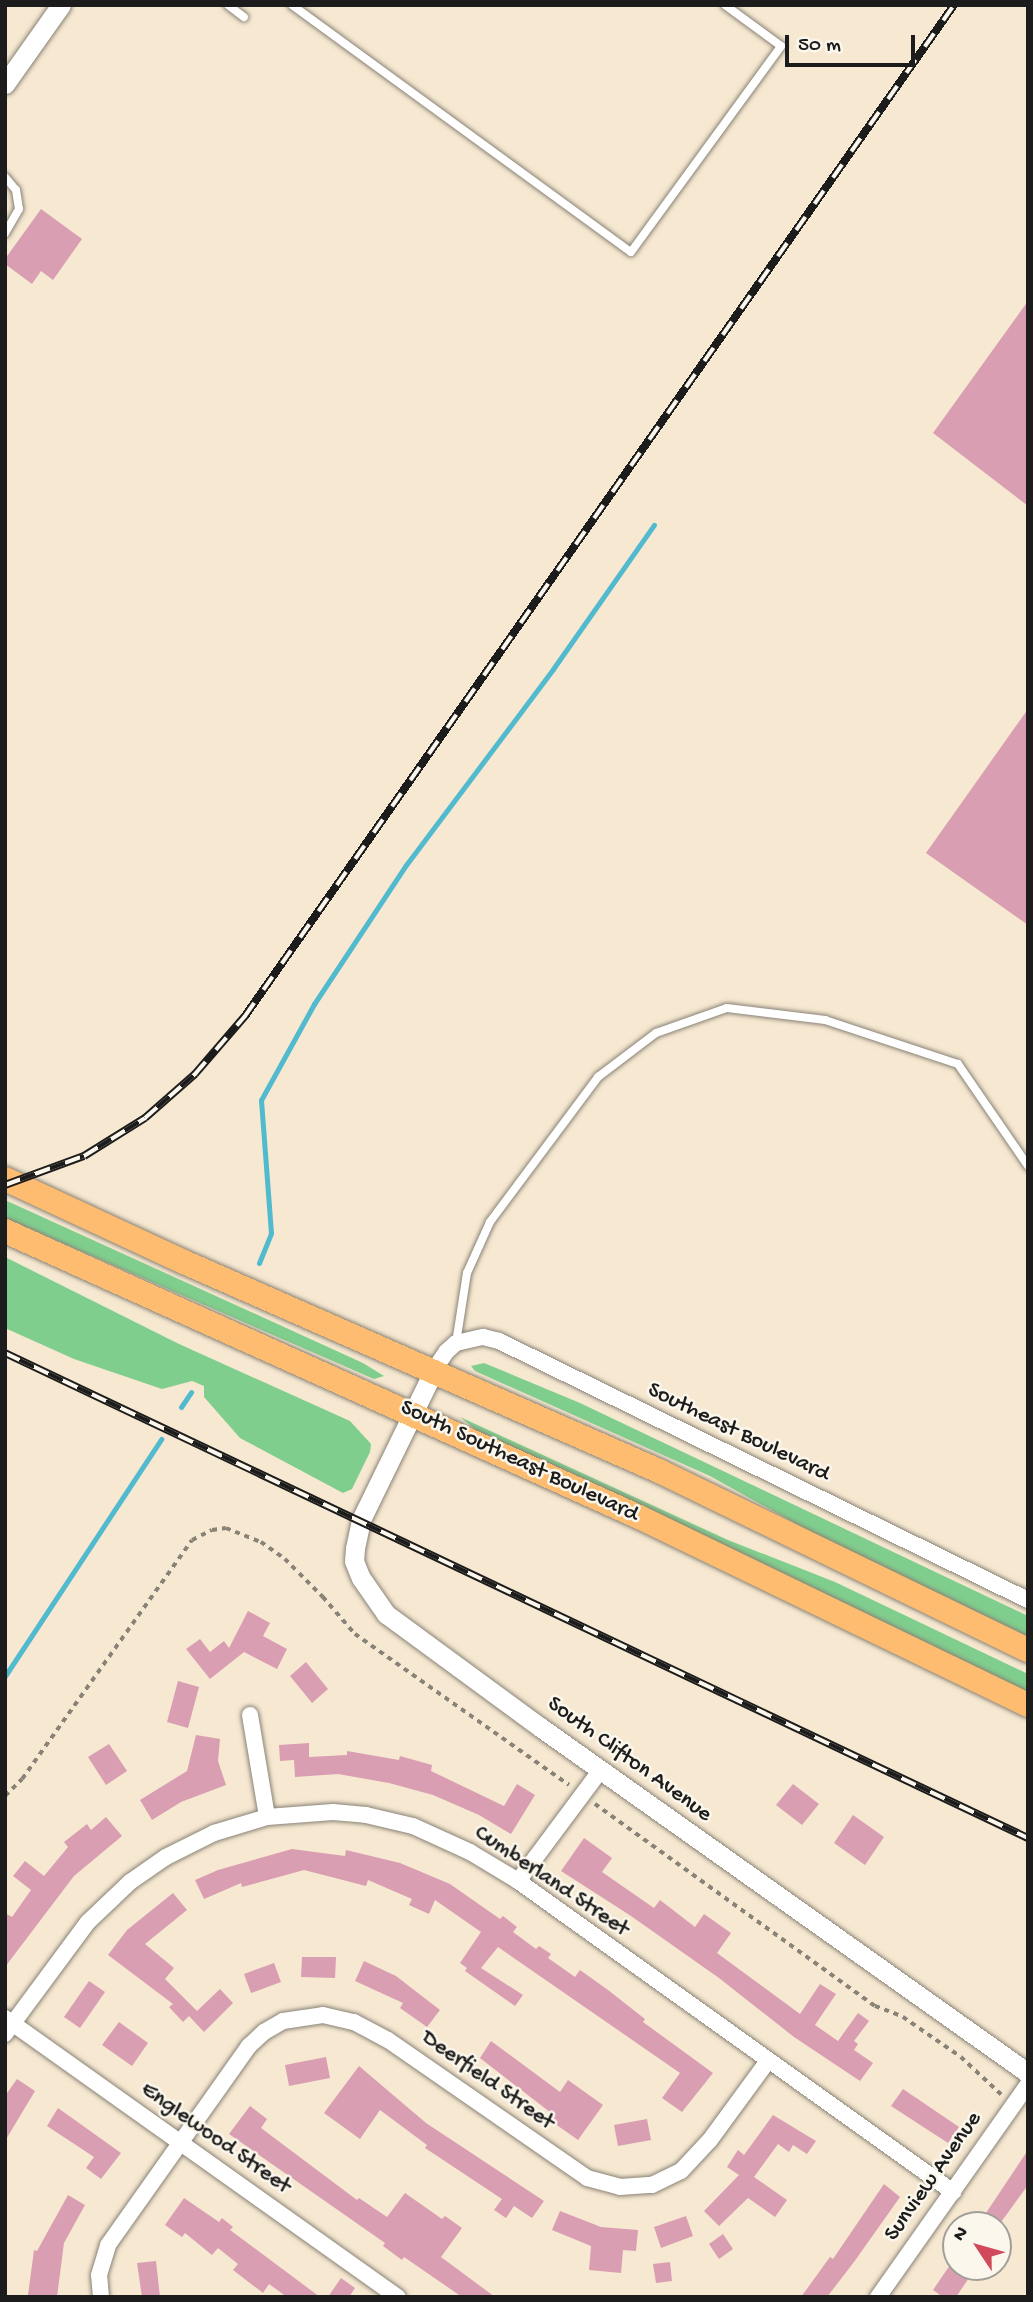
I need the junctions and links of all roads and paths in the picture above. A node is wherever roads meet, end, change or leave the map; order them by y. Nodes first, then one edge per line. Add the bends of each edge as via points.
1 (61, 5) edge
2 (292, 5) edge
3 (725, 5) edge
4 (232, 6) edge
5 (244, 17) dead end
6 (5, 84) edge
7 (5, 177) edge
8 (5, 233) edge
9 (1028, 1166) edge
10 (5, 1179) edge
11 (5, 1231) edge
12 (456, 1343) junction
13 (434, 1370) junction
14 (412, 1413) junction
15 (1028, 1601) edge
16 (1028, 1650) edge
17 (1028, 1705) edge
18 (250, 1715) dead end
19 (600, 1771) junction
20 (582, 1795) junction
21 (5, 1796) edge
22 (267, 1818) junction
23 (518, 1881) junction
24 (8, 2025) edge
25 (767, 2062) junction
26 (1028, 2073) edge
27 (1028, 2084) edge
28 (1013, 2104) junction
29 (180, 2142) junction
30 (953, 2192) junction
31 (101, 2297) edge
32 (398, 2297) edge
33 (878, 2297) edge

1 - 6 street
2 - 3 lane via 631,252 781,46
4 - 5 lane
7 - 8 lane via 16,190 19,209
9 - 12 lane via 958,1064 825,1020 727,1008 656,1033 598,1077 490,1222 467,1273
10 - 13 main road, South Southeast Boulevard
11 - 14 main road, South Southeast Boulevard
12 - 13 street
12 - 15 street, Southeast Boulevard via 483,1337 499,1341
13 - 14 street, South Clifton Avenue
13 - 16 main road, South Southeast Boulevard via 659,1471
14 - 17 main road, South Southeast Boulevard
14 - 19 street, South Clifton Avenue via 360,1520 354,1561 360,1578 396,1622
18 - 22 street
19 - 20 street
19 - 26 street, South Clifton Avenue
20 - 21 path via 355,1634 285,1559 261,1542 226,1528 192,1541 22,1779
20 - 23 street
20 - 28 path via 875,2006 903,2017 961,2057
22 - 23 street, Cumberland Street via 333,1812 399,1822 470,1852
22 - 24 street, Cumberland Street via 178,1849 130,1882 88,1922
23 - 25 street, Cumberland Street
24 - 29 street, Englewood Street
25 - 29 street, Deerfield Street via 710,2140 681,2171 652,2185 620,2187 587,2178 375,2033 341,2018 304,2016 274,2026 249,2046
25 - 30 street, Cumberland Street
27 - 28 street, Sunview Avenue
28 - 30 street, Sunview Avenue
29 - 31 street, Deerfield Street via 108,2245 99,2275
29 - 32 street, Englewood Street
30 - 33 street, Sunview Avenue

